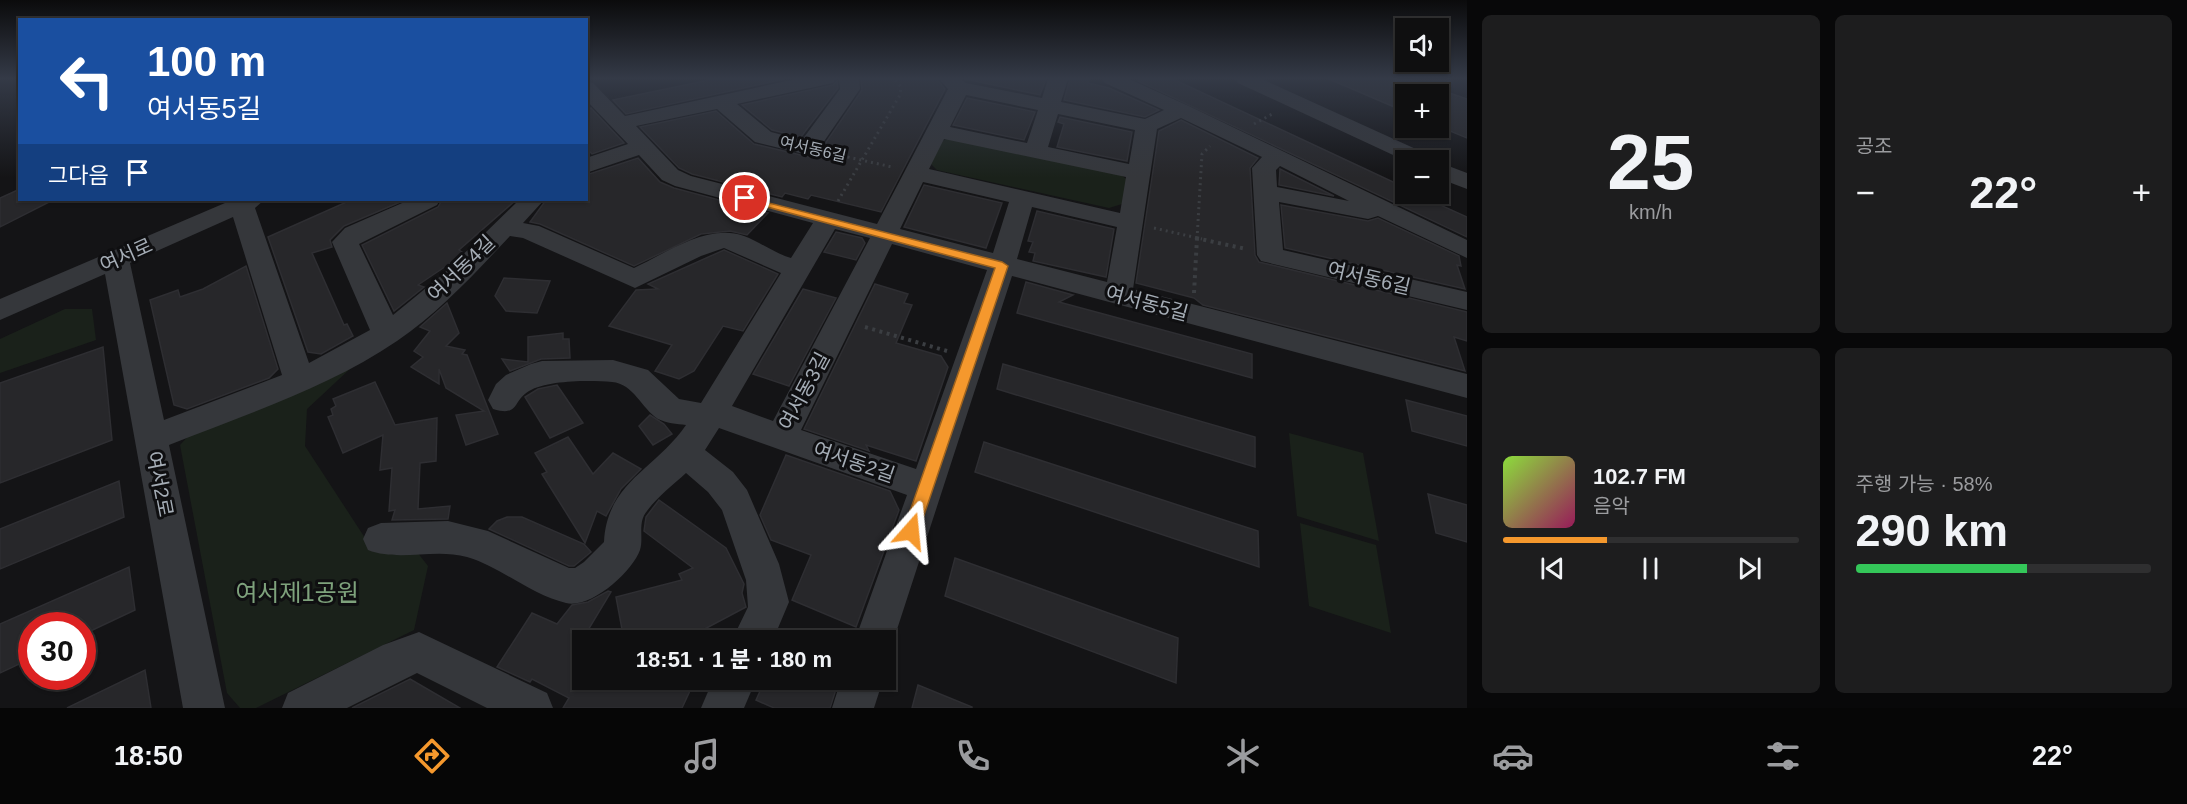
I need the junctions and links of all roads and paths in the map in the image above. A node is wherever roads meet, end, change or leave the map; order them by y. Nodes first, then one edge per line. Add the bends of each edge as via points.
1 (610, 112) edge
2 (674, 112) edge
3 (733, 112) edge
4 (833, 112) edge
5 (890, 112) edge
6 (944, 112) edge
7 (1047, 112) edge
8 (1079, 112) edge
9 (1178, 112) edge
10 (1186, 112) edge
11 (1278, 112) edge
12 (1317, 112) edge
13 (621, 123) junction
14 (1147, 126) junction
15 (938, 131) junction
16 (1233, 134) junction
17 (643, 146) junction
18 (1208, 147) dead end
19 (808, 148) junction
20 (1398, 150) edge
21 (1036, 151) junction
22 (1277, 156) junction
23 (862, 160) junction
24 (588, 165) edge
25 (916, 173) junction
26 (1139, 173) junction
27 (1449, 174) edge
28 (1467, 182) edge
29 (1265, 192) junction
30 (1022, 198) junction
31 (426, 201) edge
32 (531, 201) edge
33 (247, 202) edge
34 (827, 220) junction
35 (1411, 220) junction
36 (1131, 223) junction
37 (504, 227) junction
38 (885, 235) junction
39 (1197, 238) junction
40 (1467, 250) edge
41 (1270, 255) junction
42 (116, 259) junction
43 (1002, 266) junction
44 (798, 269) junction
45 (1118, 296) junction
46 (1467, 301) edge
47 (0, 310) edge
48 (1193, 315) junction
49 (841, 320) junction
50 (387, 334) junction
51 (970, 358) junction
52 (299, 379) junction
53 (1467, 386) edge
54 (504, 400) dead end
55 (711, 414) junction
56 (781, 437) junction
57 (151, 438) junction
58 (685, 453) junction
59 (926, 487) junction
60 (381, 539) dead end
61 (756, 630) edge
62 (878, 630) edge
63 (859, 690) edge
64 (204, 708) edge
65 (303, 708) edge
66 (532, 708) edge
67 (853, 708) edge

1 - 13 street, 여서동5길
2 - 13 street
3 - 19 street, 여서동6길 via 763,138
4 - 19 street
5 - 23 path
6 - 15 street
7 - 21 street
8 - 14 street
9 - 14 street
10 - 16 street
11 - 16 path
12 - 20 street
13 - 17 street, 여서동5길
14 - 26 street
15 - 21 street
15 - 25 street
16 - 22 street
17 - 24 street
17 - 34 street, 여서동5길 via 675,178
18 - 39 path via 1202,154
19 - 23 path, 여서동6길
21 - 26 street
22 - 29 street via 1264,168
22 - 35 street
23 - 25 path, 여서동6길
23 - 34 path
25 - 30 street
25 - 38 street
26 - 36 street
27 - 28 street
29 - 35 street
29 - 41 street
30 - 36 street
30 - 43 street
31 - 50 street via 354,234 345,242
32 - 37 street, 여서동4길
33 - 42 street, 여서로
33 - 52 street
34 - 38 street, 여서동5길
34 - 44 street
35 - 40 street
36 - 39 path
36 - 45 street
37 - 44 street via 530,232 635,279 692,250 722,240
37 - 50 street, 여서동4길 via 428,301
38 - 43 street, 여서동5길
38 - 49 street, 여서동3길
39 - 41 path
39 - 48 path
41 - 46 street, 여서동6길
42 - 47 street, 여서로
42 - 57 street, 여서2로
43 - 45 street, 여서동5길
43 - 51 street
44 - 55 street
45 - 48 street, 여서동5길
48 - 53 street, 여서동5길
49 - 51 path
49 - 56 street, 여서동3길
50 - 52 street, 여서동4길
51 - 59 street
52 - 57 street, 여서동4길
54 - 55 street, 여서동3길 via 517,382 538,374 613,371 637,378 670,410
55 - 56 street, 여서동3길
55 - 58 street
56 - 59 street, 여서동2길
57 - 64 street, 여서2로
58 - 60 street via 633,501 625,517 620,551 578,586 566,585 461,540
58 - 61 street via 729,491 752,543 769,602
59 - 62 street
63 - 67 street
65 - 66 street via 418,652

